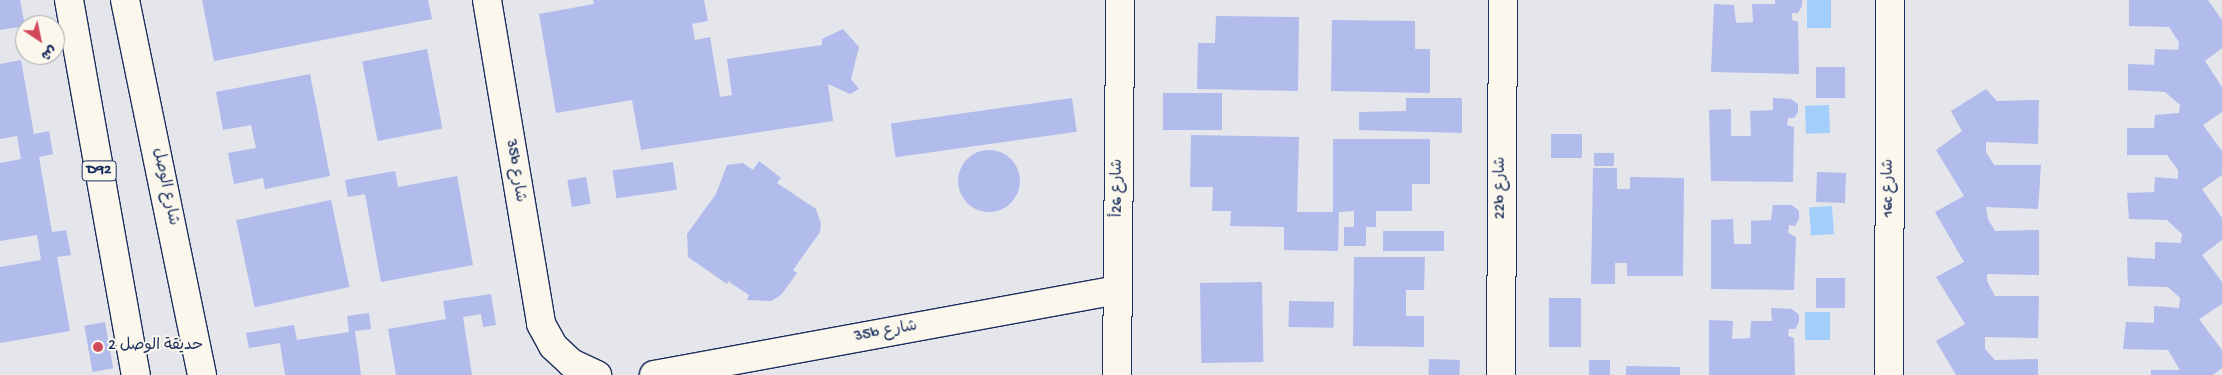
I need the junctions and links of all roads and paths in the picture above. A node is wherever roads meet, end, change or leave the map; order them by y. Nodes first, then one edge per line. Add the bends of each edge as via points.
1 (69, 0) edge
2 (125, 0) edge
3 (487, 0) edge
4 (1120, 0) edge
5 (1503, 0) edge
6 (1890, 0) edge
7 (1118, 290) junction
8 (136, 375) edge
9 (202, 375) edge
10 (598, 375) edge
11 (654, 375) edge
12 (1117, 375) edge
13 (1501, 375) edge
14 (1889, 375) edge

1 - 8 street, D92
2 - 9 street, شارع الوصل
3 - 10 street, 35b شارع via 541,324 553,346 571,363
4 - 7 street, شارع 26أ
5 - 13 street, 22b شارع
6 - 14 street, 16c شارع
7 - 11 street, 35b شارع
7 - 12 street, شارع 26أ

